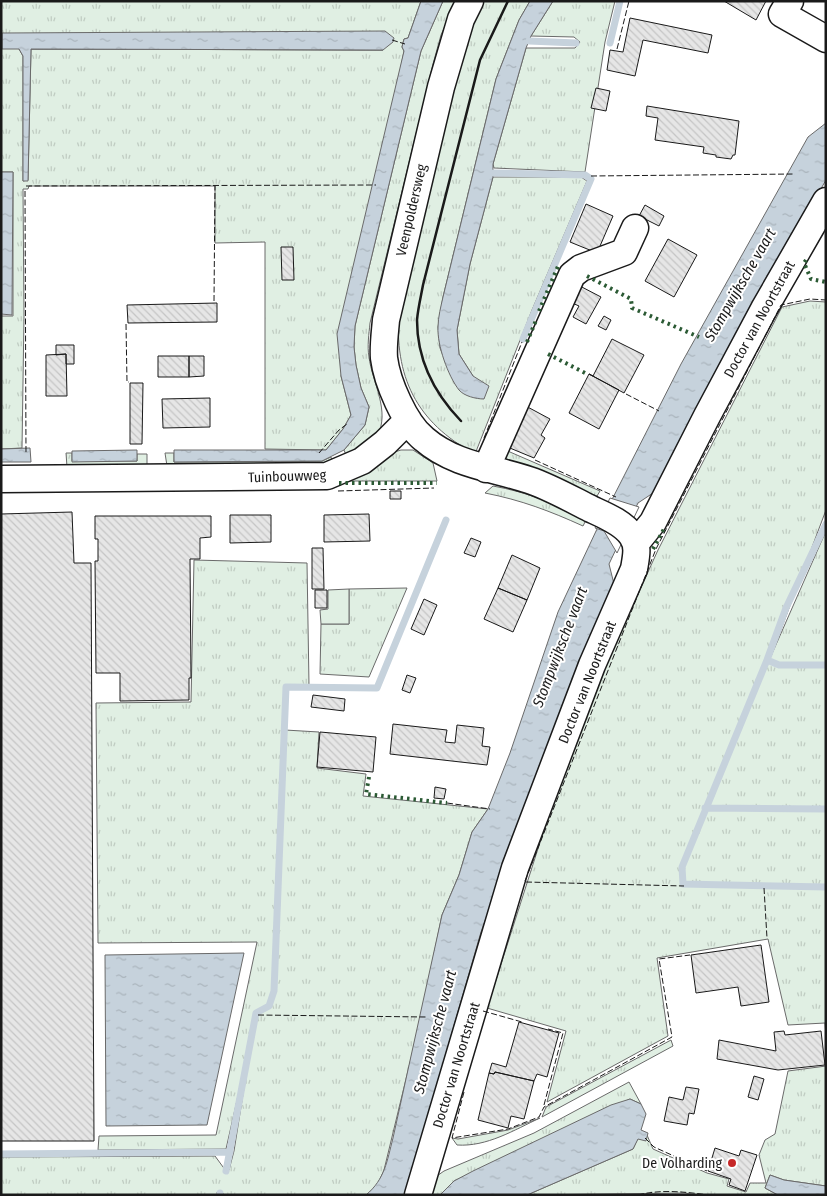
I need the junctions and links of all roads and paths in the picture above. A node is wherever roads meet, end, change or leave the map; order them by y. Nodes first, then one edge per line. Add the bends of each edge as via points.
1 (470, 1) edge
2 (790, 1) edge
3 (826, 39) edge
4 (826, 201) edge
5 (635, 228) dead end
6 (408, 420) junction
7 (486, 469) junction
8 (1, 479) edge
9 (633, 537) junction
10 (418, 1195) edge

1 - 6 street, Veenpoldersweg via 461,19 440,87 386,320 384,358 394,395
2 - 3 street via 782,14
4 - 9 street, Doctor van Noortstraat via 768,301 653,522
5 - 7 street via 624,252 581,268 572,275
6 - 7 street via 422,438 442,453
6 - 8 street, Tuinbouwweg via 362,461 327,476
7 - 9 street via 530,480 597,511
9 - 10 street, Doctor van Noortstraat via 637,554 634,569 592,665 515,868

